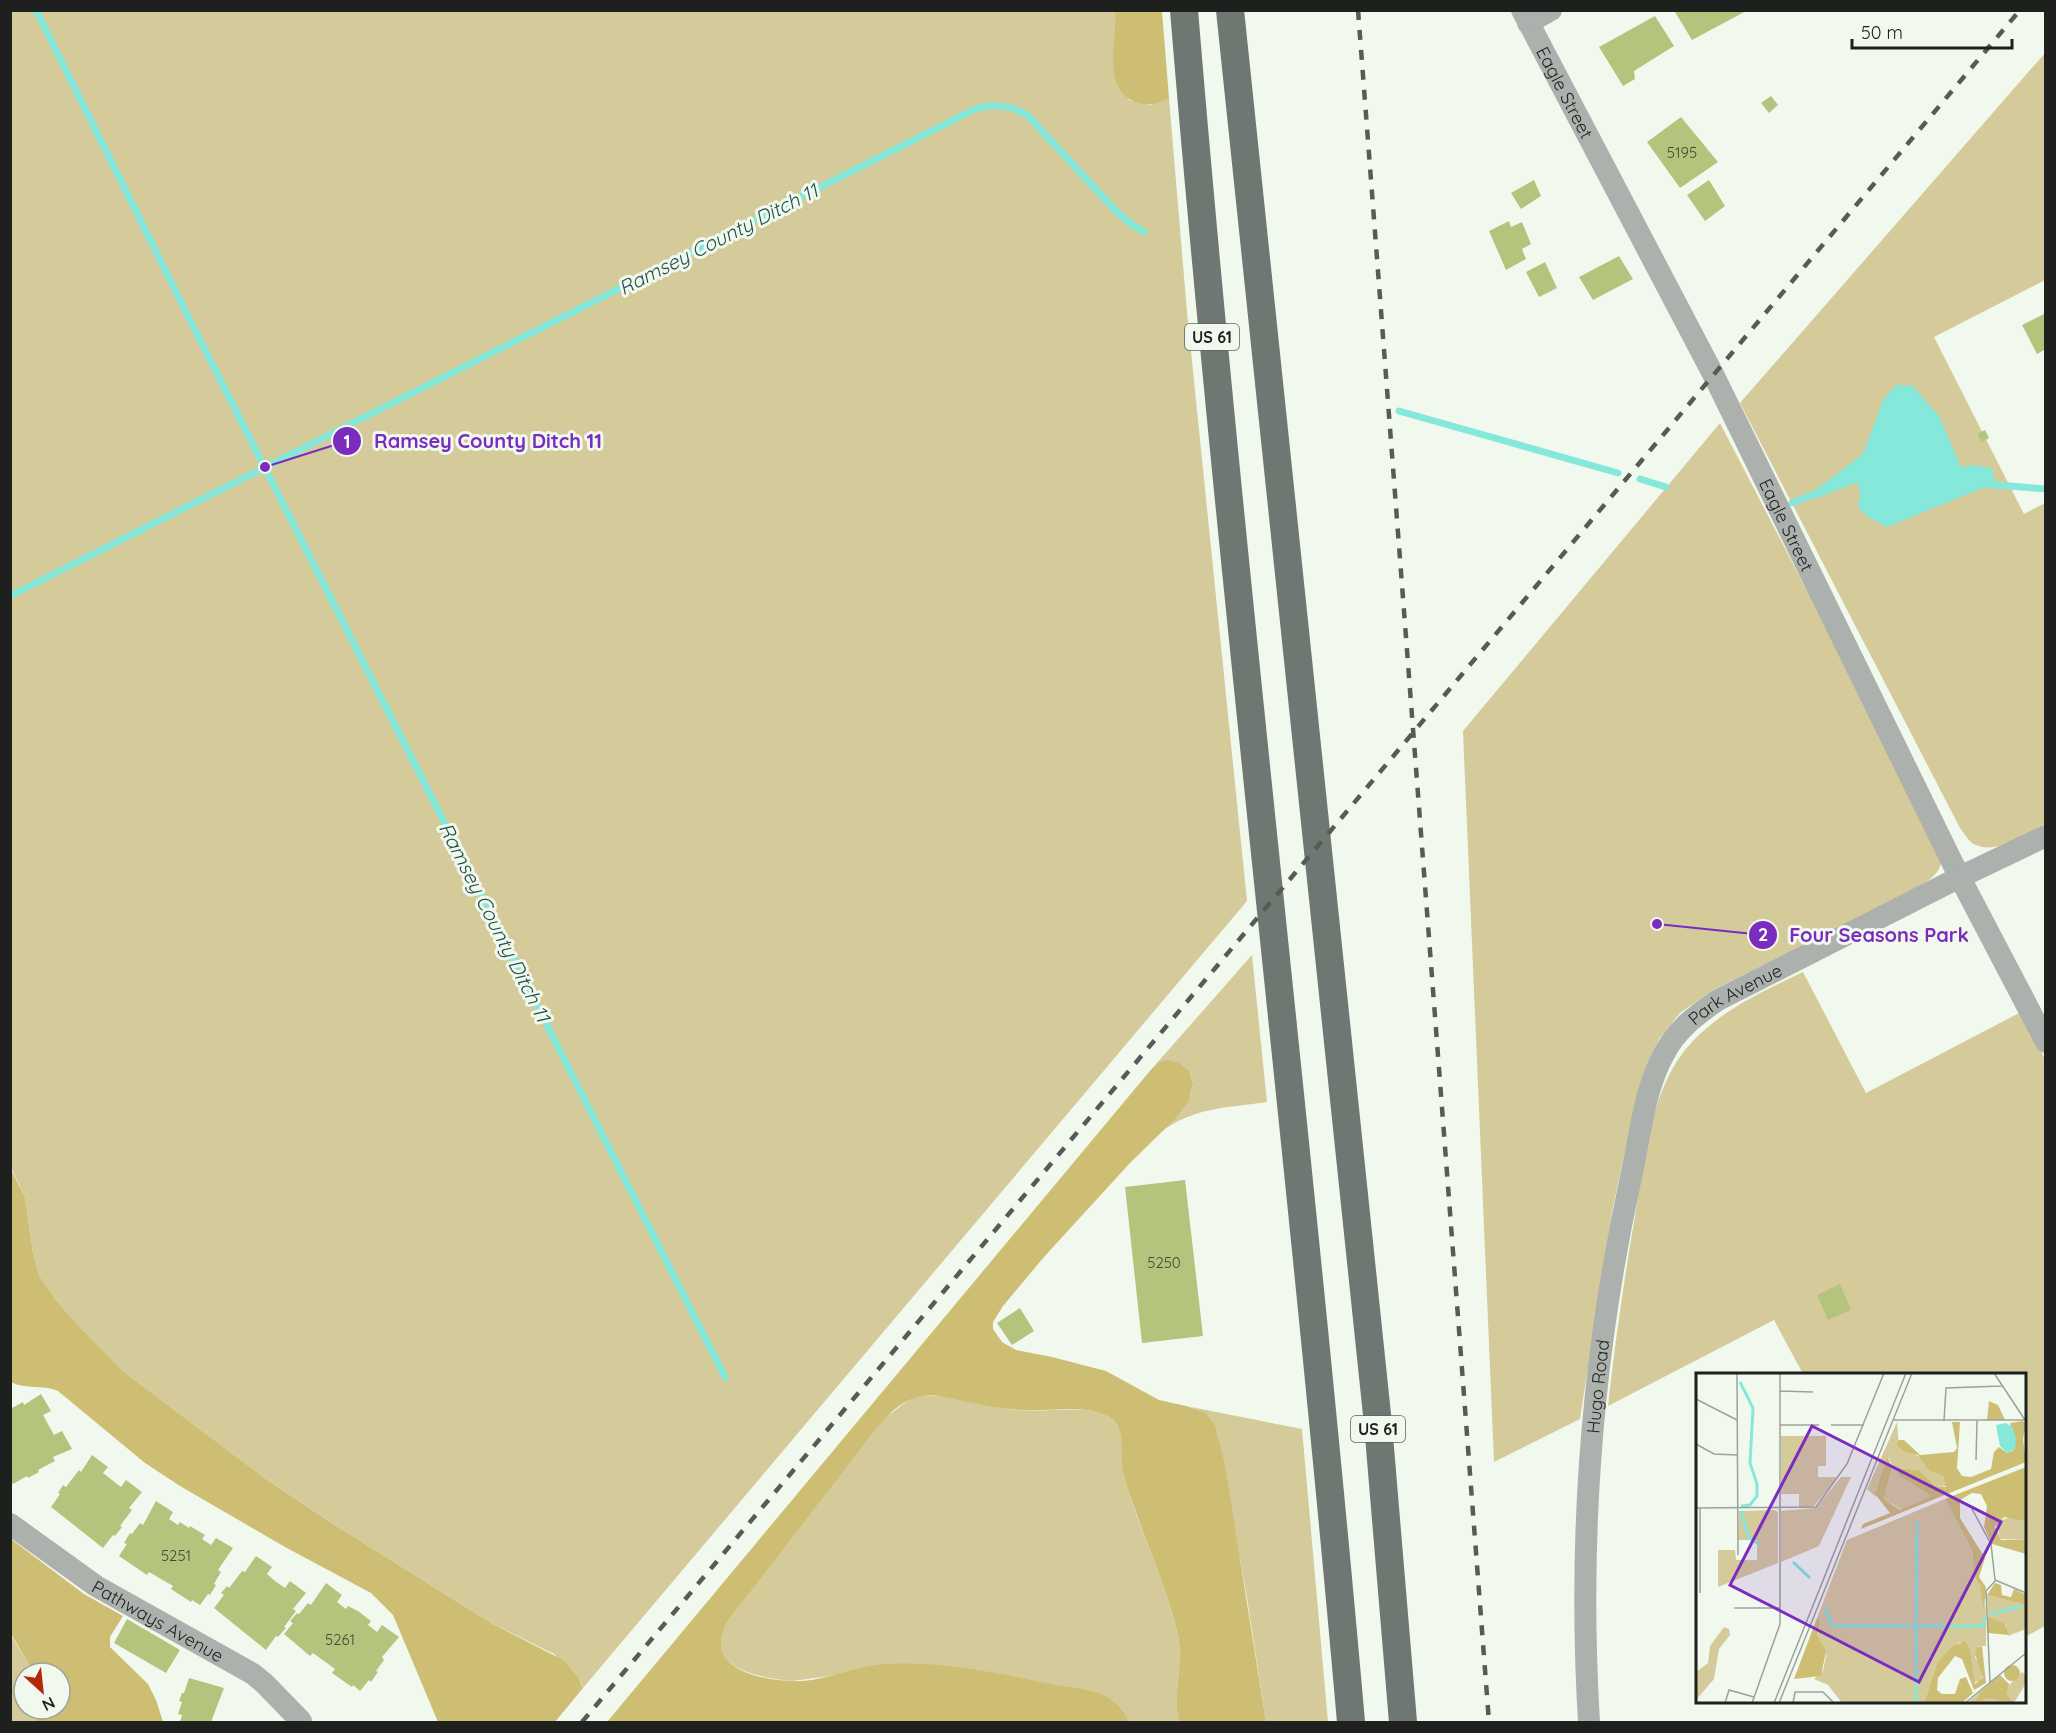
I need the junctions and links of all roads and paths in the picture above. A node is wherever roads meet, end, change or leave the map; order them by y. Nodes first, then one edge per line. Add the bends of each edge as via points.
1 (1184, 10) edge
2 (1230, 10) edge
3 (1551, 10) edge
4 (1525, 16) edge
5 (2046, 836) edge
6 (1960, 877) junction
7 (2046, 1042) edge
8 (1662, 1056) joint
9 (10, 1524) edge
10 (301, 1721) edge
11 (1351, 1722) edge
12 (1403, 1722) edge
13 (1589, 1722) edge

1 - 11 main road, US 61 via 1215,368
2 - 12 main road, US 61 via 1377,1413
3 - 4 street
4 - 6 street, Eagle Street via 1713,374
5 - 6 street, Park Avenue
6 - 7 street, Eagle Street
6 - 8 street, Park Avenue via 1718,1000 1674,1037
8 - 13 street, Hugo Road via 1650,1089 1619,1230 1592,1441 1585,1557
9 - 10 street, Pathways Avenue via 96,1586 253,1674

